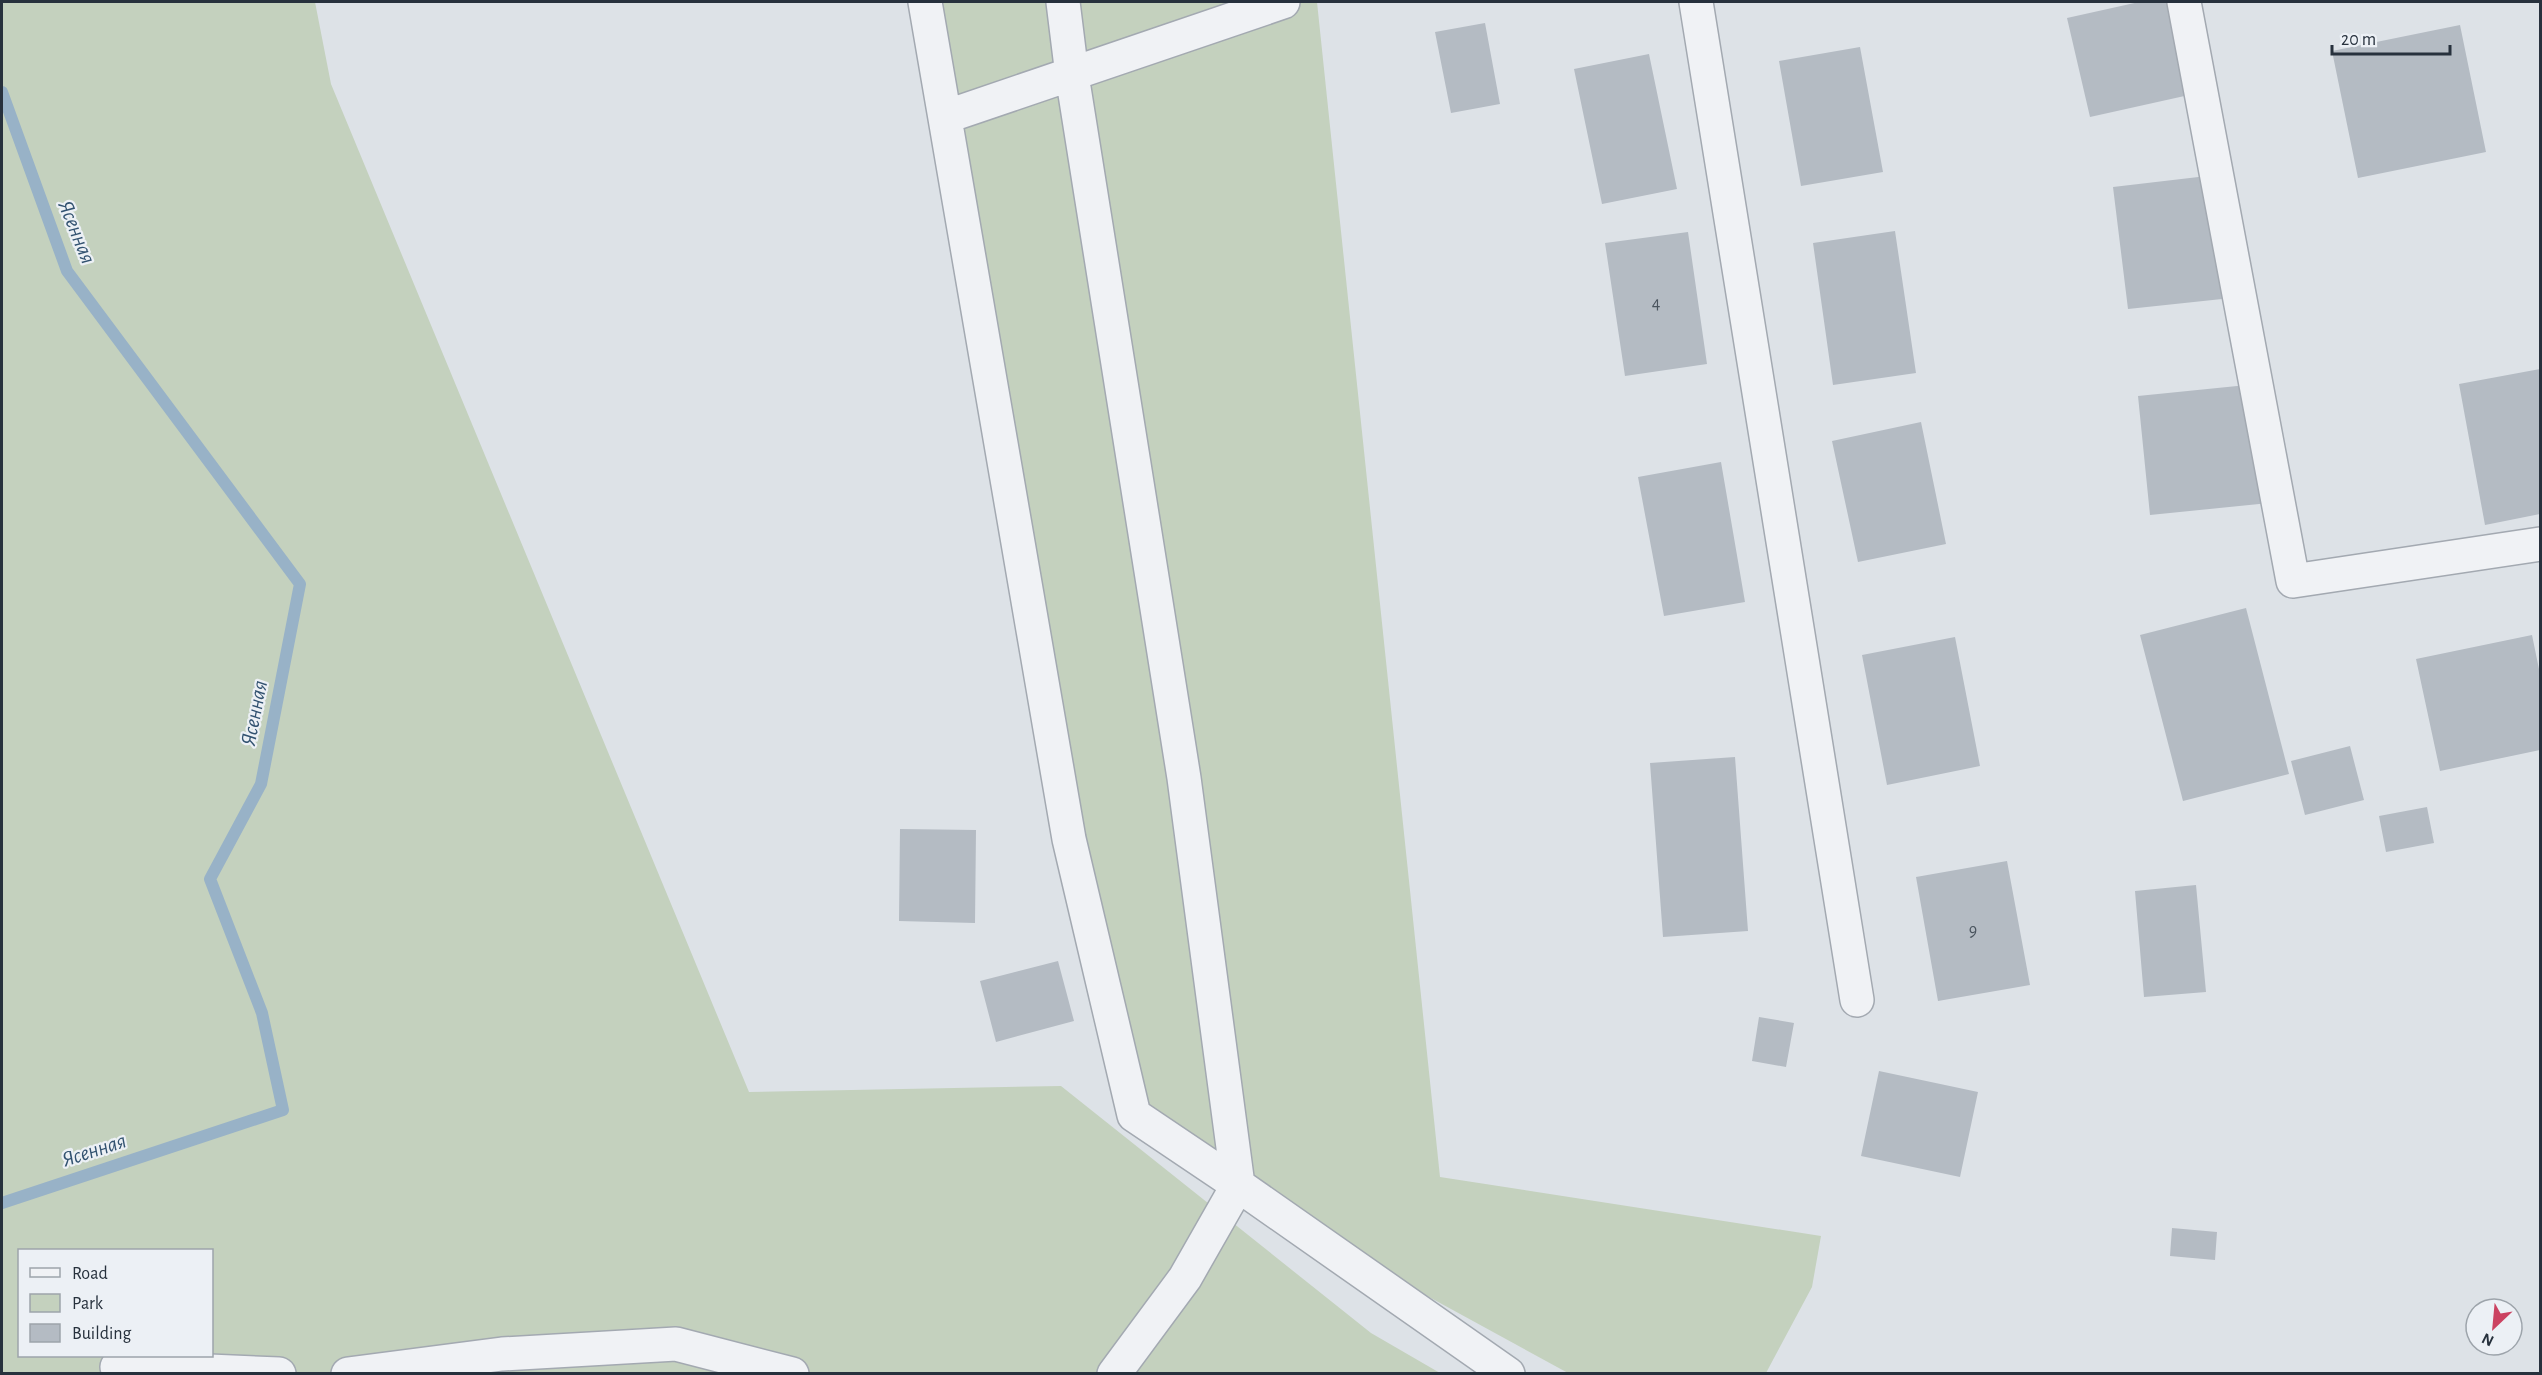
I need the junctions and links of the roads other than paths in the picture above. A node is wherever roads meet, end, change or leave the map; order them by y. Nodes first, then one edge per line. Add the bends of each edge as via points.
1 (925, 2) edge
2 (1063, 2) edge
3 (1283, 2) edge
4 (1695, 2) edge
5 (2184, 2) edge
6 (1072, 75) junction
7 (945, 117) junction
8 (2541, 544) edge
9 (1857, 1000) dead end
10 (1238, 1185) junction
11 (117, 1367) dead end
12 (279, 1374) edge
13 (348, 1374) edge
14 (792, 1374) edge
15 (1114, 1374) edge
16 (1508, 1374) edge

1 - 7 street
2 - 6 street
3 - 6 street
4 - 9 street
5 - 8 street via 2293,581
6 - 7 street
6 - 10 street via 1184,778
7 - 10 street via 1069,839 1134,1115
10 - 15 street via 1185,1278
10 - 16 street
11 - 12 street
13 - 14 street via 502,1354 676,1344

